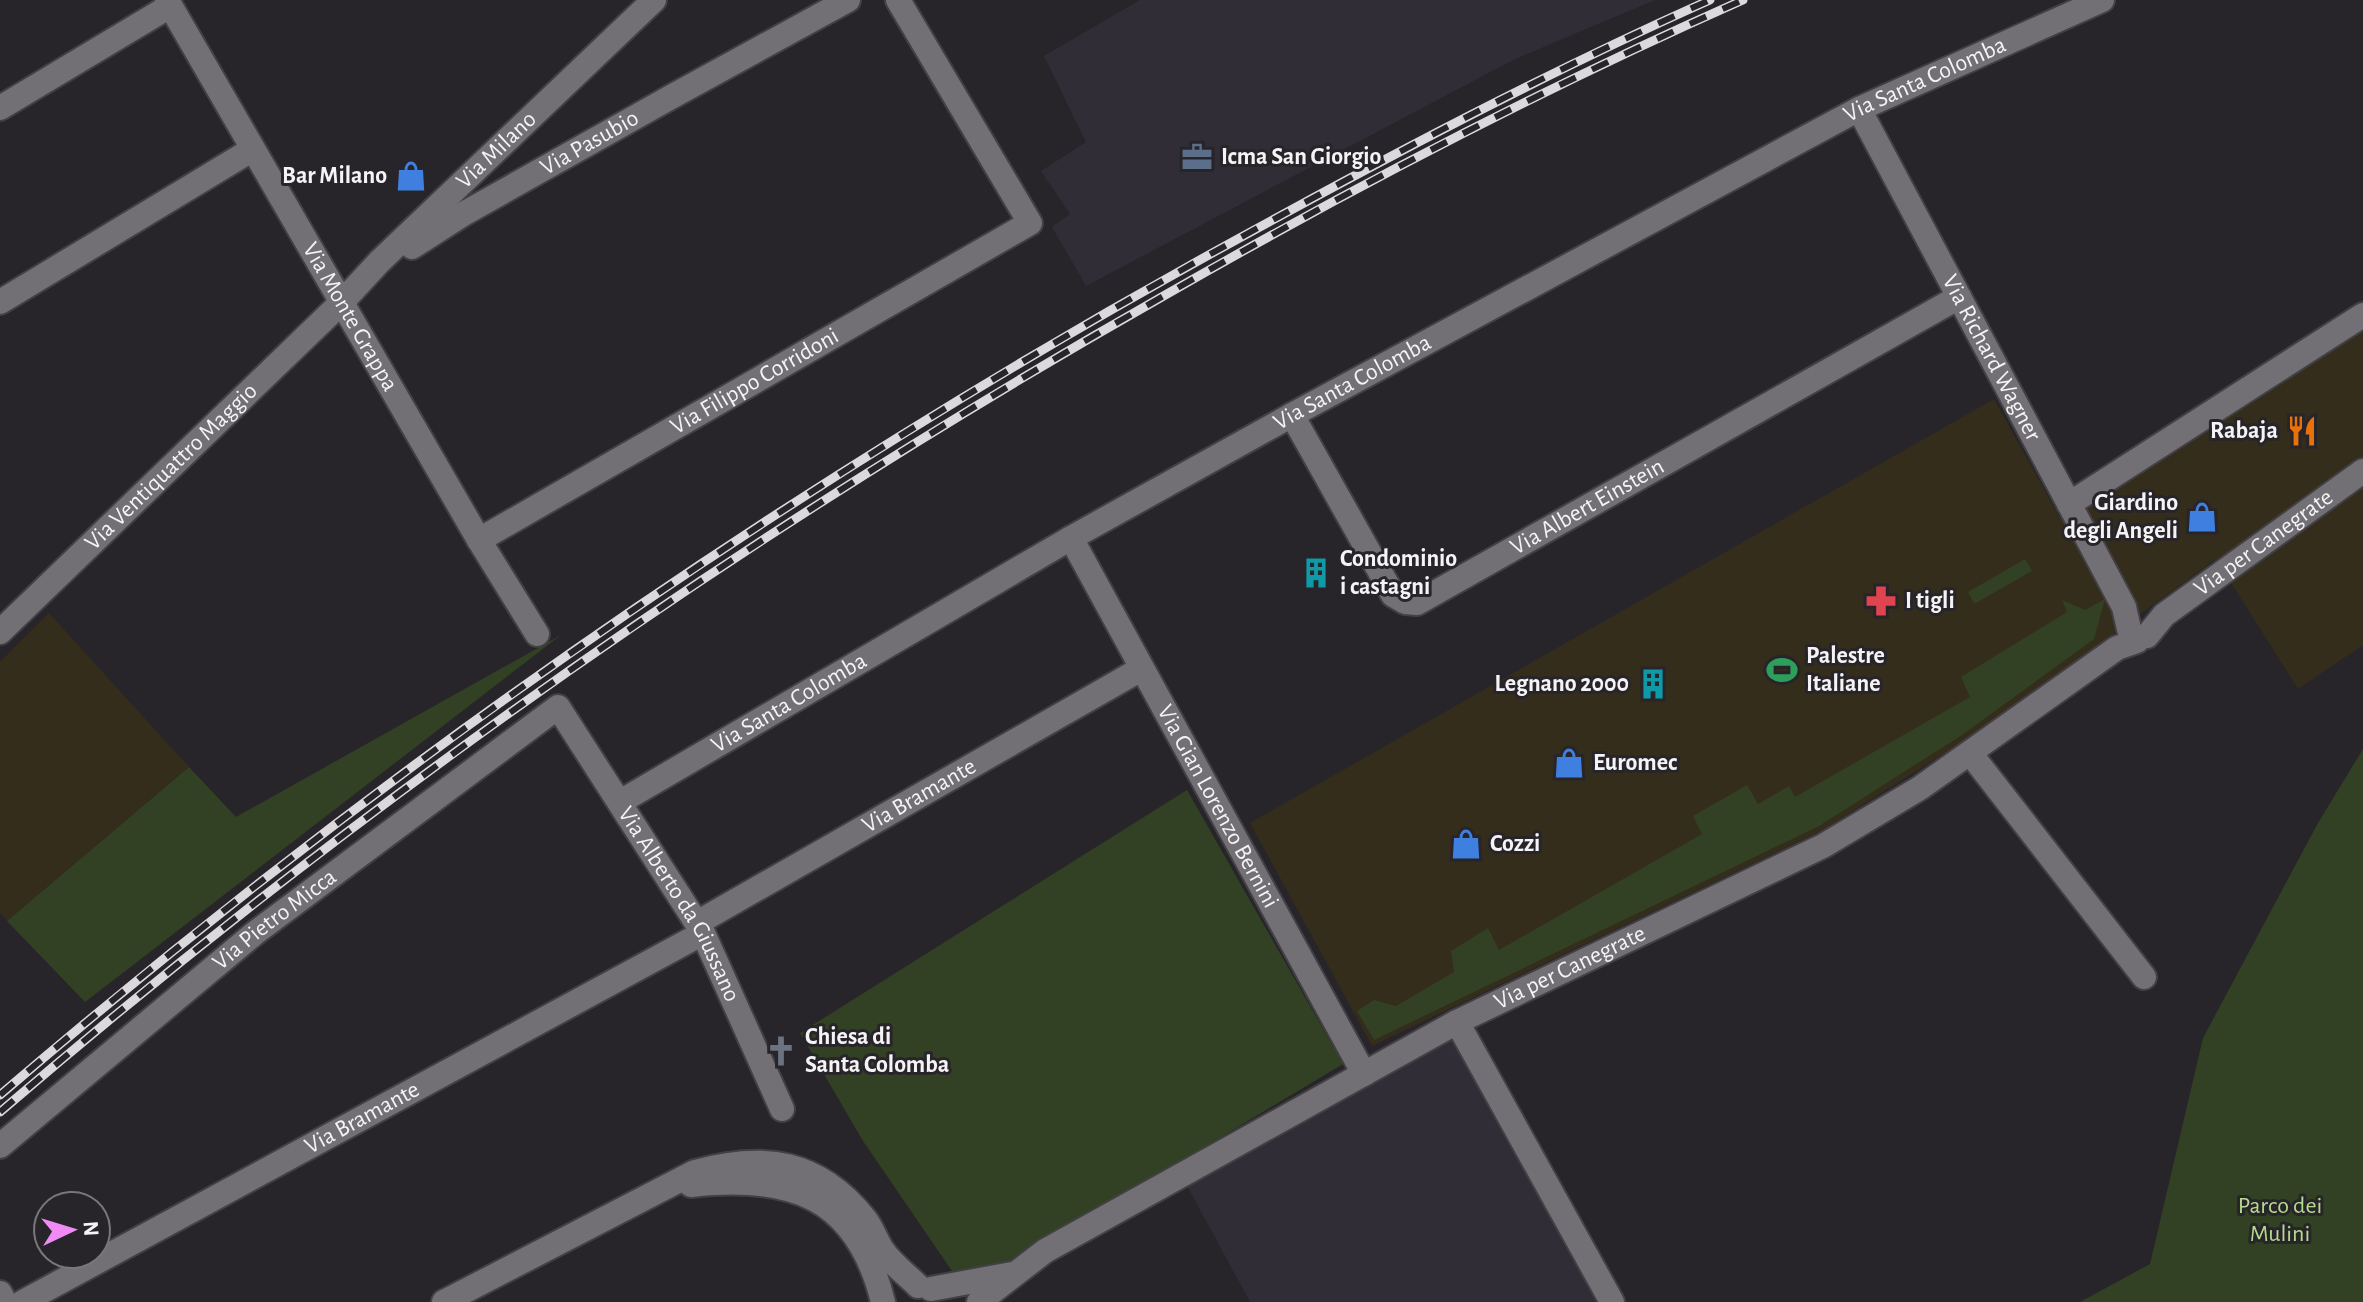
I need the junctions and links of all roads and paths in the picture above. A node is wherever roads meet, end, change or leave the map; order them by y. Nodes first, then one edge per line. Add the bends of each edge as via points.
1 (654, 0) edge
2 (848, 0) edge
3 (898, 0) edge
4 (2102, 0) edge
5 (168, 3) edge
6 (0, 108) edge
7 (1859, 109) junction
8 (253, 149) junction
9 (1959, 297) junction
10 (0, 302) edge
11 (342, 302) junction
12 (2363, 315) edge
13 (1292, 415) junction
14 (2363, 471) edge
15 (2069, 504) junction
16 (1071, 538) junction
17 (479, 540) junction
18 (2136, 628) junction
19 (0, 632) edge
20 (537, 634) dead end
21 (1141, 669) junction
22 (558, 707) joint
23 (1970, 753) junction
24 (620, 802) junction
25 (700, 928) junction
26 (2144, 977) dead end
27 (1457, 1022) junction
28 (1364, 1074) junction
29 (782, 1109) dead end
30 (0, 1146) edge
31 (787, 1177) junction
32 (1014, 1274) junction
33 (932, 1292) edge
34 (0, 1293) edge
35 (5, 1302) edge
36 (23, 1302) edge
37 (444, 1302) edge
38 (883, 1302) edge
39 (979, 1302) edge
40 (1612, 1302) edge

1 - 11 street, Via Milano
2 - 11 street, Via Pasubio via 418,241 358,297
3 - 17 street, Via Filippo Corridoni via 1030,223
4 - 7 street, Via Santa Colomba
5 - 6 street
5 - 8 street, Via Monte Grappa
7 - 9 street, Via Richard Wagner
7 - 13 street, Via Santa Colomba
8 - 10 street
8 - 11 street, Via Monte Grappa
9 - 13 street, Via Albert Einstein via 1417,603 1393,595
9 - 15 street, Via Richard Wagner
11 - 17 street, Via Monte Grappa
11 - 19 street, Via Ventiquattro Maggio
12 - 15 street
13 - 16 street, Via Santa Colomba
14 - 18 street, Via per Canegrate
15 - 18 street, Via Richard Wagner
16 - 21 street, Via Gian Lorenzo Bernini
16 - 24 street, Via Santa Colomba
17 - 20 street, Via Monte Grappa
18 - 23 street, Via per Canegrate
21 - 25 street, Via Bramante
21 - 28 street, Via Gian Lorenzo Bernini
22 - 24 street, Via Alberto da Giussano
22 - 30 street, Via Pietro Micca via 255,933
23 - 26 street
23 - 27 street, Via per Canegrate via 1823,846
24 - 25 street, Via Alberto da Giussano
25 - 29 street, Via Alberto da Giussano
25 - 36 street, Via Bramante
27 - 28 street, Via per Canegrate
27 - 40 street
28 - 32 street, Via per Canegrate via 1045,1251
31 - 33 street via 822,1179 846,1196 884,1253
31 - 37 street via 755,1161 695,1172
31 - 38 street via 856,1236 873,1266
32 - 33 street, Via per Canegrate
32 - 39 street, Via per Canegrate
33 - 38 street, Via per Canegrate via 902,1288
34 - 35 street

